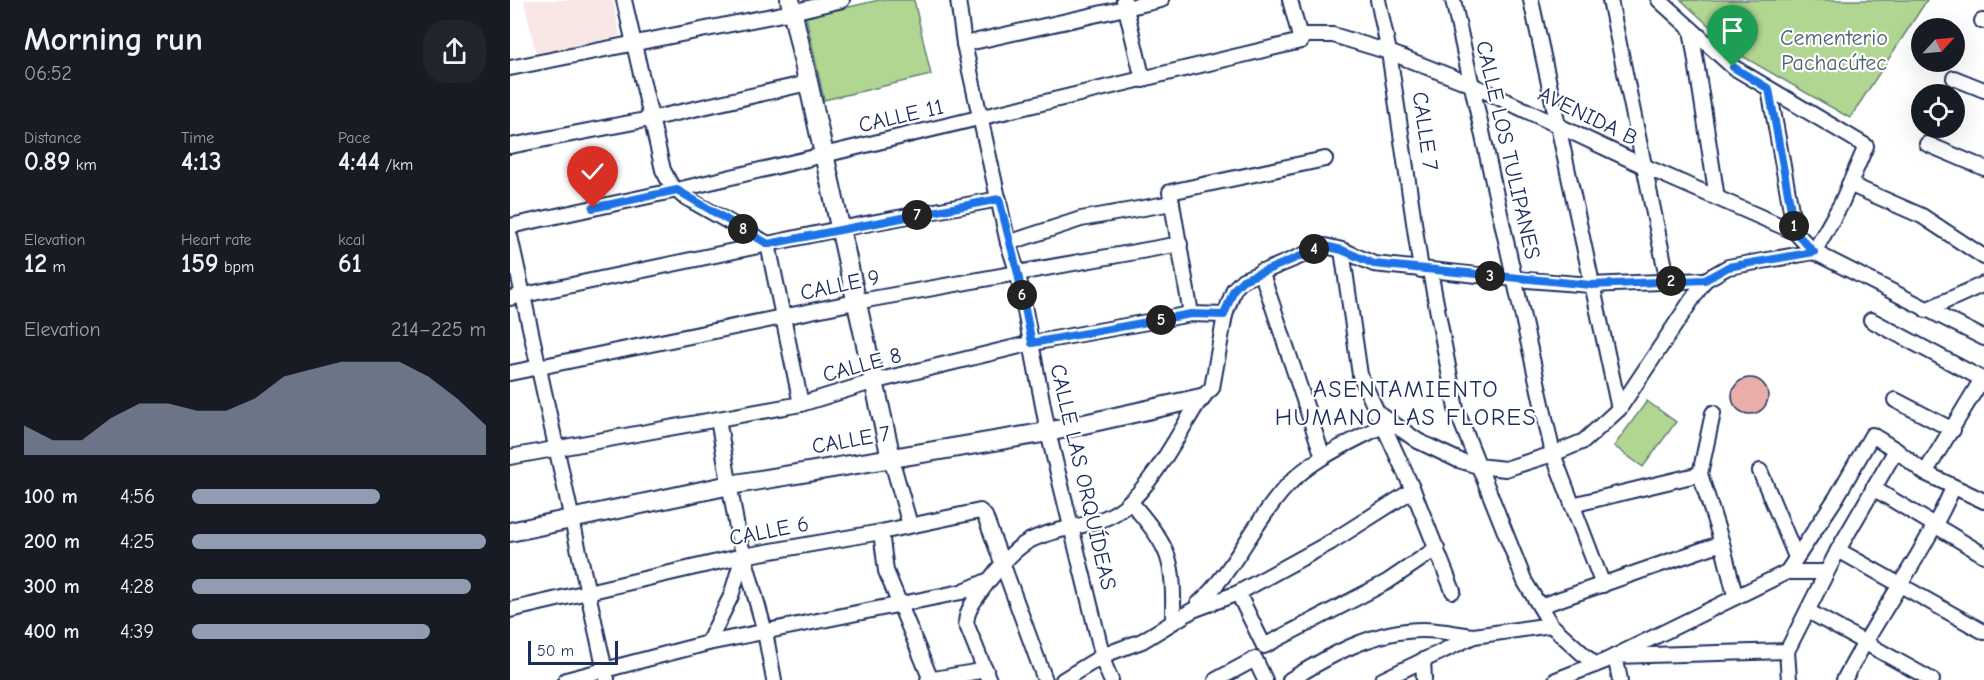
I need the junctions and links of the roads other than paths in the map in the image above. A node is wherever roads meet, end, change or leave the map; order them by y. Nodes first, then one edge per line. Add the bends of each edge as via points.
1 (624, 0) edge
2 (842, 0) edge
3 (958, 0) edge
4 (1161, 0) edge
5 (1290, 0) edge
6 (1378, 0) edge
7 (1453, 0) edge
8 (1531, 0) edge
9 (1610, 0) edge
10 (1659, 0) edge
11 (1125, 4) edge
12 (791, 6) edge
13 (1691, 29) junction
14 (1300, 38) junction
15 (633, 42) junction
16 (964, 44) junction
17 (1389, 52) junction
18 (510, 69) edge
19 (1954, 78) dead end
20 (1143, 80) junction
21 (808, 83) junction
22 (1470, 84) junction
23 (1769, 89) junction
24 (1984, 90) edge
25 (650, 119) junction
26 (981, 119) junction
27 (1558, 125) junction
28 (1927, 144) dead end
29 (510, 146) edge
30 (823, 156) junction
31 (1325, 159) dead end
32 (1646, 167) junction
33 (1984, 168) edge
34 (1849, 184) junction
35 (677, 190) junction
36 (1171, 198) junction
37 (1717, 198) junction
38 (999, 199) junction
39 (510, 226) edge
40 (839, 229) junction
41 (1795, 232) junction
42 (510, 236) edge
43 (1008, 243) junction
44 (768, 244) junction
45 (1180, 244) junction
46 (1342, 250) junction
47 (1814, 252) junction
48 (1984, 257) edge
49 (1426, 270) junction
50 (1261, 271) junction
51 (1018, 274) junction
52 (1515, 279) junction
53 (1705, 280) junction
54 (1668, 282) junction
55 (1984, 284) edge
56 (1591, 285) junction
57 (517, 296) edge
58 (855, 302) junction
59 (1926, 309) junction
60 (1191, 314) junction
61 (1224, 315) junction
62 (785, 319) junction
63 (1871, 320) dead end
64 (1984, 338) edge
65 (1032, 343) junction
66 (538, 366) junction
67 (510, 373) edge
68 (1983, 380) edge
69 (872, 382) junction
70 (1201, 398) junction
71 (1895, 400) dead end
72 (801, 404) junction
73 (1619, 409) junction
74 (1375, 411) junction
75 (1713, 413) dead end
76 (718, 418) junction
77 (1382, 426) junction
78 (1953, 430) junction
79 (1048, 432) junction
80 (556, 447) junction
81 (1896, 450) junction
82 (1553, 454) junction
83 (510, 457) edge
84 (1323, 457) junction
85 (891, 458) junction
86 (1478, 466) junction
87 (1760, 471) dead end
88 (1925, 473) junction
89 (1700, 474) junction
90 (730, 485) junction
91 (1953, 488) junction
92 (1873, 489) junction
93 (1413, 490) junction
94 (1130, 501) junction
95 (1984, 501) edge
96 (1572, 505) junction
97 (571, 518) junction
98 (910, 525) junction
99 (1935, 527) junction
100 (1071, 529) junction
101 (510, 532) edge
102 (881, 532) junction
103 (1722, 543) junction
104 (1437, 548) junction
105 (1838, 550) junction
106 (1984, 555) edge
107 (743, 556) junction
108 (1796, 557) junction
109 (1004, 563) junction
110 (1787, 572) junction
111 (1826, 572) junction
112 (990, 579) junction
113 (1899, 584) junction
114 (1603, 585) junction
115 (1453, 591) dead end
116 (1238, 593) junction
117 (588, 594) junction
118 (1735, 595) junction
119 (897, 603) junction
120 (1540, 606) junction
121 (510, 610) edge
122 (1192, 610) junction
123 (1808, 611) junction
124 (1173, 621) junction
125 (1551, 626) junction
126 (765, 632) junction
127 (1984, 632) edge
128 (1474, 636) junction
129 (1864, 642) junction
130 (708, 643) junction
131 (1787, 651) junction
132 (1104, 655) junction
133 (1615, 656) junction
134 (1423, 660) junction
135 (1595, 665) junction
136 (988, 675) edge
137 (606, 676) edge
138 (566, 680) edge
139 (774, 680) edge
140 (930, 680) edge
141 (1045, 680) edge
142 (1063, 680) edge
143 (1111, 680) edge
144 (1216, 680) edge
145 (1265, 680) edge
146 (1290, 680) edge
147 (1382, 680) edge
148 (1424, 680) edge
149 (1556, 680) edge
150 (1620, 680) edge
151 (1789, 680) edge
152 (1844, 680) edge
153 (1932, 680) edge

1 - 15 street
2 - 12 street
3 - 16 street, CALLE LAS ORQUÍDEAS
4 - 11 street
5 - 14 street
6 - 17 street, CALLE 7
7 - 22 street, CALLE LOS TULIPANES
8 - 27 street
9 - 32 street
10 - 13 street
11 - 16 street
11 - 20 street
12 - 15 street
12 - 21 street
13 - 23 street via 1733,67
13 - 37 street
14 - 17 street, AVENIDA B via 1333,35
14 - 20 street, CALLE 11
15 - 18 street
15 - 25 street
16 - 26 street, CALLE LAS ORQUÍDEAS
17 - 22 street, AVENIDA B
17 - 49 street, CALLE 7
19 - 24 street
20 - 26 street, CALLE 11
21 - 25 street
21 - 30 street
22 - 27 street, AVENIDA B
22 - 52 street, CALLE LOS TULIPANES
23 - 34 street via 1866,146
23 - 41 street
25 - 29 street
25 - 35 street via 663,170
26 - 30 street, CALLE 11
26 - 38 street, CALLE LAS ORQUÍDEAS
27 - 32 street, AVENIDA B
27 - 56 street
28 - 33 street
30 - 35 street, CALLE 11
30 - 40 street
31 - 36 street
32 - 37 street, AVENIDA B
32 - 54 street
34 - 47 street
34 - 48 street via 1922,216
35 - 39 street, CALLE 11
35 - 44 street
36 - 43 street via 1081,219
36 - 45 street
37 - 41 street, AVENIDA B
38 - 40 street
38 - 43 street, CALLE LAS ORQUÍDEAS
40 - 44 street
40 - 58 street
41 - 47 street, AVENIDA B
42 - 57 street
43 - 51 street, CALLE LAS ORQUÍDEAS
44 - 57 street
44 - 62 street
45 - 51 street, CALLE 9
45 - 60 street
46 - 49 street via 1374,264
46 - 50 street via 1325,246
46 - 74 street via 1360,375
47 - 53 street via 1728,267
47 - 59 street, AVENIDA B
49 - 52 street
49 - 86 street, CALLE 7 via 1456,409
50 - 61 street via 1234,289
50 - 84 street
51 - 58 street, CALLE 9
51 - 65 street, CALLE LAS ORQUÍDEAS
52 - 56 street
52 - 82 street, CALLE LOS TULIPANES
53 - 54 street
53 - 73 street
54 - 56 street
55 - 59 street
56 - 73 street
57 - 66 street
58 - 62 street, CALLE 9
58 - 69 street
59 - 64 street, AVENIDA B
60 - 61 street, CALLE 8
60 - 65 street, CALLE 8
61 - 70 street via 1212,388
62 - 66 street, CALLE 9
62 - 72 street
63 - 68 street
65 - 69 street, CALLE 8
65 - 79 street, CALLE LAS ORQUÍDEAS
66 - 67 street, CALLE 9
66 - 80 street
68 - 78 street
69 - 72 street, CALLE 8
69 - 85 street
70 - 79 street, CALLE 7
70 - 94 street via 1145,485
71 - 78 street
72 - 76 street, CALLE 8
73 - 82 street via 1584,441
74 - 77 street
74 - 86 street via 1418,441
75 - 89 street
76 - 80 street, CALLE 8
76 - 90 street
77 - 84 street
77 - 93 street
78 - 88 street
79 - 85 street, CALLE 7
79 - 100 street, CALLE LAS ORQUÍDEAS
80 - 83 street, CALLE 8
80 - 97 street
81 - 88 street
81 - 92 street
81 - 108 street via 1872,435
82 - 86 street via 1504,469
82 - 96 street, CALLE LOS TULIPANES
84 - 122 street via 1285,488 1223,579
85 - 90 street, CALLE 7
85 - 98 street
86 - 120 street, CALLE 7 via 1525,582
87 - 108 street
88 - 91 street
89 - 96 street
89 - 103 street
90 - 97 street, CALLE 7
90 - 107 street
91 - 95 street
91 - 99 street
92 - 99 street
92 - 105 street
93 - 104 street
93 - 116 street via 1331,542
94 - 100 street via 1108,518
94 - 124 street via 1172,560
96 - 114 street, CALLE LOS TULIPANES
97 - 101 street, CALLE 7
97 - 117 street
98 - 102 street, CALLE 6
98 - 109 street, CALLE 6 via 980,511
99 - 106 street
99 - 113 street
100 - 109 street via 1031,540
100 - 132 street, CALLE LAS ORQUÍDEAS
102 - 107 street, CALLE 6
102 - 119 street via 886,571
103 - 114 street
103 - 118 street
104 - 115 street
104 - 116 street via 1387,582 1264,646
105 - 111 street
105 - 113 street
107 - 117 street, CALLE 6
107 - 126 street
107 - 130 street via 731,596
108 - 110 street
109 - 112 street
109 - 141 street
110 - 111 street
110 - 118 street
111 - 123 street
112 - 119 street via 961,592
112 - 136 street via 970,608 966,623
113 - 127 street
113 - 129 street
114 - 120 street
116 - 122 street
117 - 121 street, CALLE 6
117 - 137 street
118 - 133 street
119 - 126 street
119 - 140 street via 918,643
120 - 125 street, CALLE 7
122 - 124 street
123 - 129 street
123 - 131 street
124 - 132 street via 1142,641
125 - 128 street
125 - 135 street, CALLE 7
126 - 130 street
126 - 139 street
128 - 134 street
128 - 146 street via 1422,630 1381,636 1347,647
129 - 152 street
129 - 153 street
130 - 137 street
131 - 133 street
131 - 151 street
132 - 142 street
132 - 143 street, CALLE LAS ORQUÍDEAS
133 - 135 street
133 - 150 street
134 - 147 street
134 - 148 street
135 - 149 street
136 - 140 street
137 - 138 street
144 - 145 street via 1255,659

